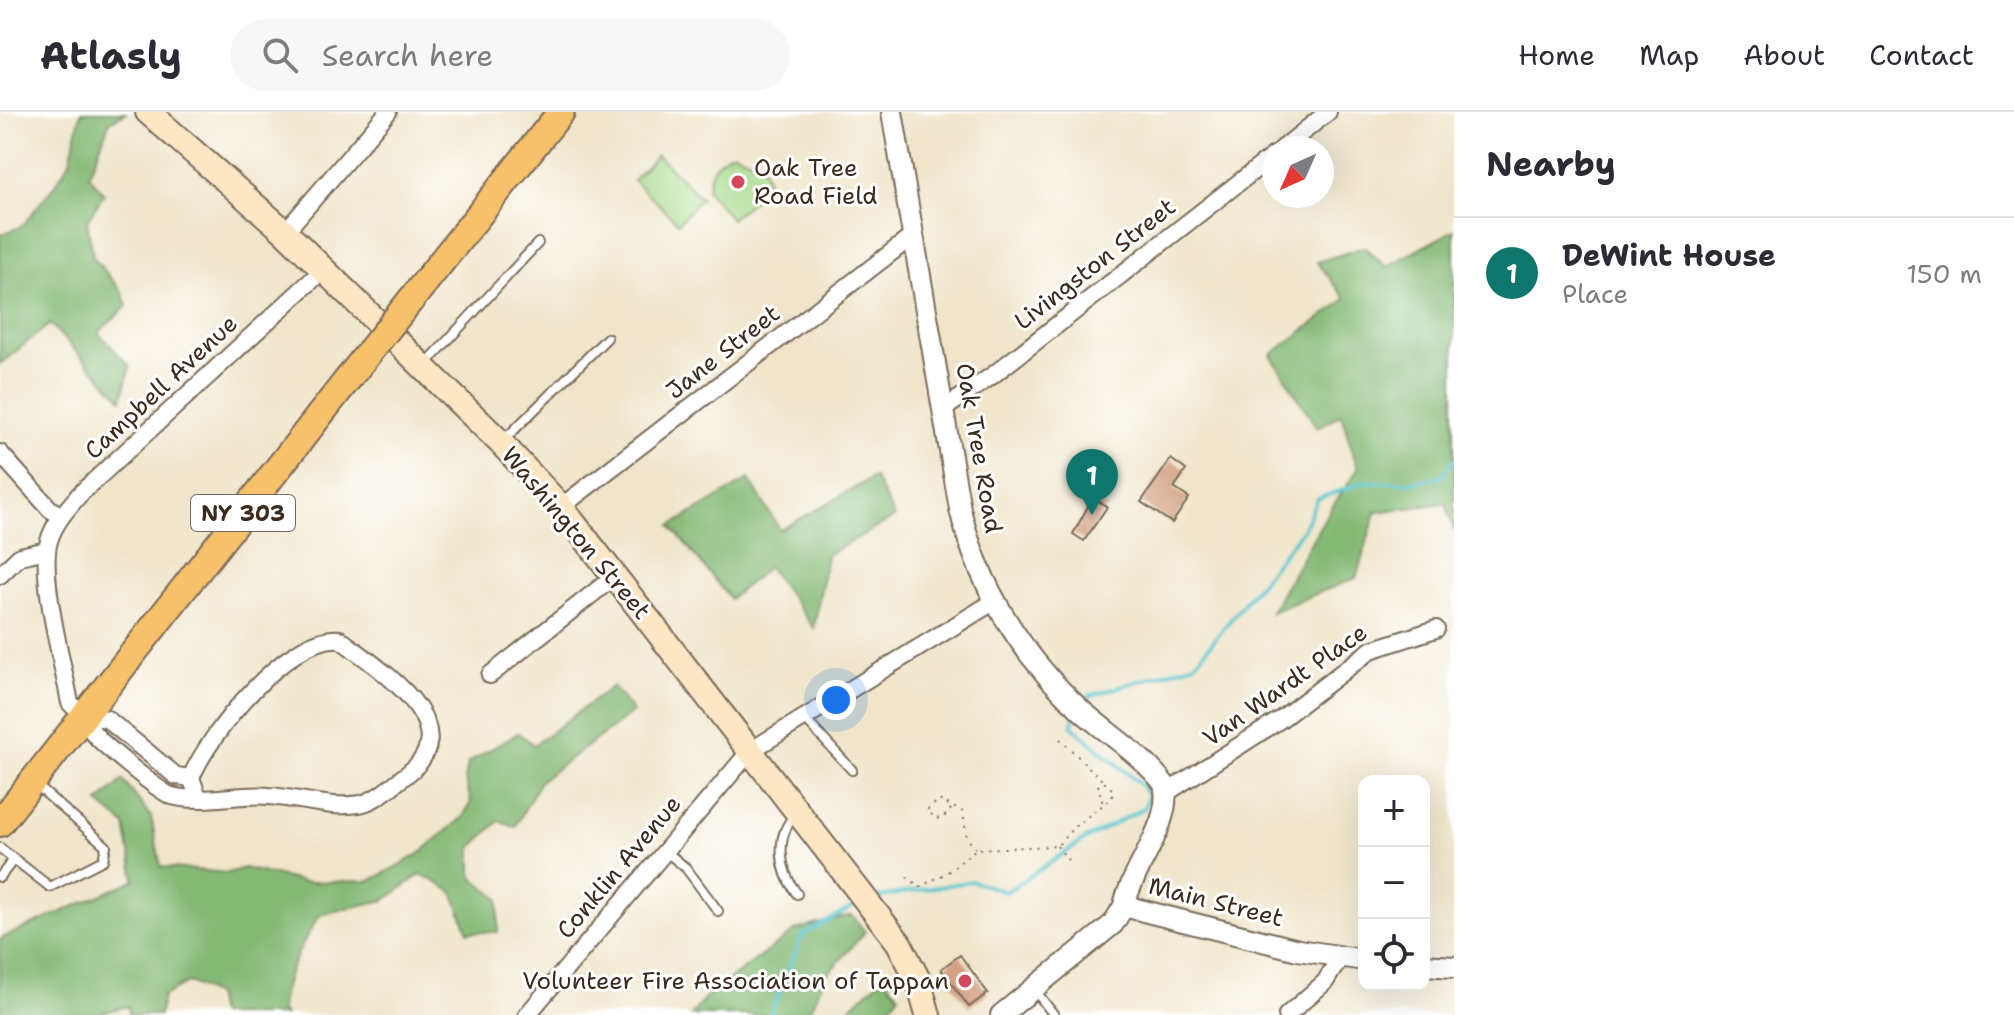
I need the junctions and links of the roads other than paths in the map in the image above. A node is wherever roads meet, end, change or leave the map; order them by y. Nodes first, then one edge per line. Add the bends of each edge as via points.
1 (149, 112) edge
2 (388, 112) edge
3 (561, 112) edge
4 (892, 112) edge
5 (1328, 112) edge
6 (1298, 136) edge
7 (1262, 164) edge
8 (285, 232) junction
9 (914, 235) junction
10 (538, 243) dead end
11 (323, 270) junction
12 (607, 338) dead end
13 (423, 367) junction
14 (944, 409) junction
15 (501, 443) junction
16 (0, 453) edge
17 (561, 507) junction
18 (61, 516) junction
19 (47, 550) junction
20 (0, 575) edge
21 (615, 576) junction
22 (995, 601) junction
23 (1436, 629) dead end
24 (490, 675) dead end
25 (84, 715) junction
26 (804, 717) junction
27 (750, 751) junction
28 (852, 770) dead end
29 (191, 778) junction
30 (32, 782) junction
31 (1166, 793) junction
32 (199, 799) junction
33 (797, 812) junction
34 (0, 823) edge
35 (0, 848) edge
36 (664, 850) junction
37 (14, 859) junction
38 (0, 877) edge
39 (797, 894) dead end
40 (1124, 906) junction
41 (718, 911) dead end
42 (1340, 958) junction
43 (1358, 960) edge
44 (1430, 965) edge
45 (1454, 967) edge
46 (1033, 989) junction
47 (527, 1015) edge
48 (928, 1015) edge
49 (1001, 1015) edge
50 (1054, 1015) edge
51 (1287, 1015) edge

1 - 8 main road, Washington Street
2 - 8 street
3 - 25 main road, NY 303, bridge
4 - 9 street, Oak Tree Road
5 - 6 street
7 - 14 street, Livingston Street
8 - 11 main road, Washington Street
9 - 14 street, Oak Tree Road
9 - 17 street, Jane Street
10 - 13 lane
11 - 13 main road, Washington Street
11 - 18 street, Campbell Avenue
12 - 15 lane
13 - 15 main road, Washington Street
14 - 22 street, Oak Tree Road via 966,535
15 - 17 main road, Washington Street
16 - 18 street
17 - 21 main road, Washington Street
18 - 19 street, Campbell Avenue
19 - 20 street via 20,556
19 - 25 street via 70,703
21 - 24 street
21 - 27 main road, Washington Street
22 - 26 street, Conklin Avenue
22 - 31 street, Oak Tree Road via 1067,698 1158,777
23 - 31 street, Van Wardt Place via 1371,650 1281,719
25 - 29 street via 107,719 176,776
25 - 30 main road, NY 303
25 - 32 street via 95,735 169,796
26 - 27 street, Conklin Avenue
26 - 28 lane
27 - 33 main road, Washington Street
27 - 36 street, Conklin Avenue
29 - 32 street
29 - 32 street via 201,752 267,676 327,638 340,639 405,691 428,726 427,751 415,768 362,804 267,795
30 - 34 main road, NY 303
30 - 37 lane via 106,846 103,860 50,887
31 - 40 street via 1164,812
33 - 39 lane via 781,841 787,880
33 - 48 main road, Washington Street via 899,943
35 - 37 lane
36 - 41 lane via 686,868
36 - 47 street, Conklin Avenue
37 - 38 lane
40 - 42 street, Main Street
40 - 46 street, Main Street via 1113,924
42 - 43 street, Main Street
42 - 51 street via 1325,982
44 - 45 street
46 - 49 street, Main Street
46 - 50 lane

